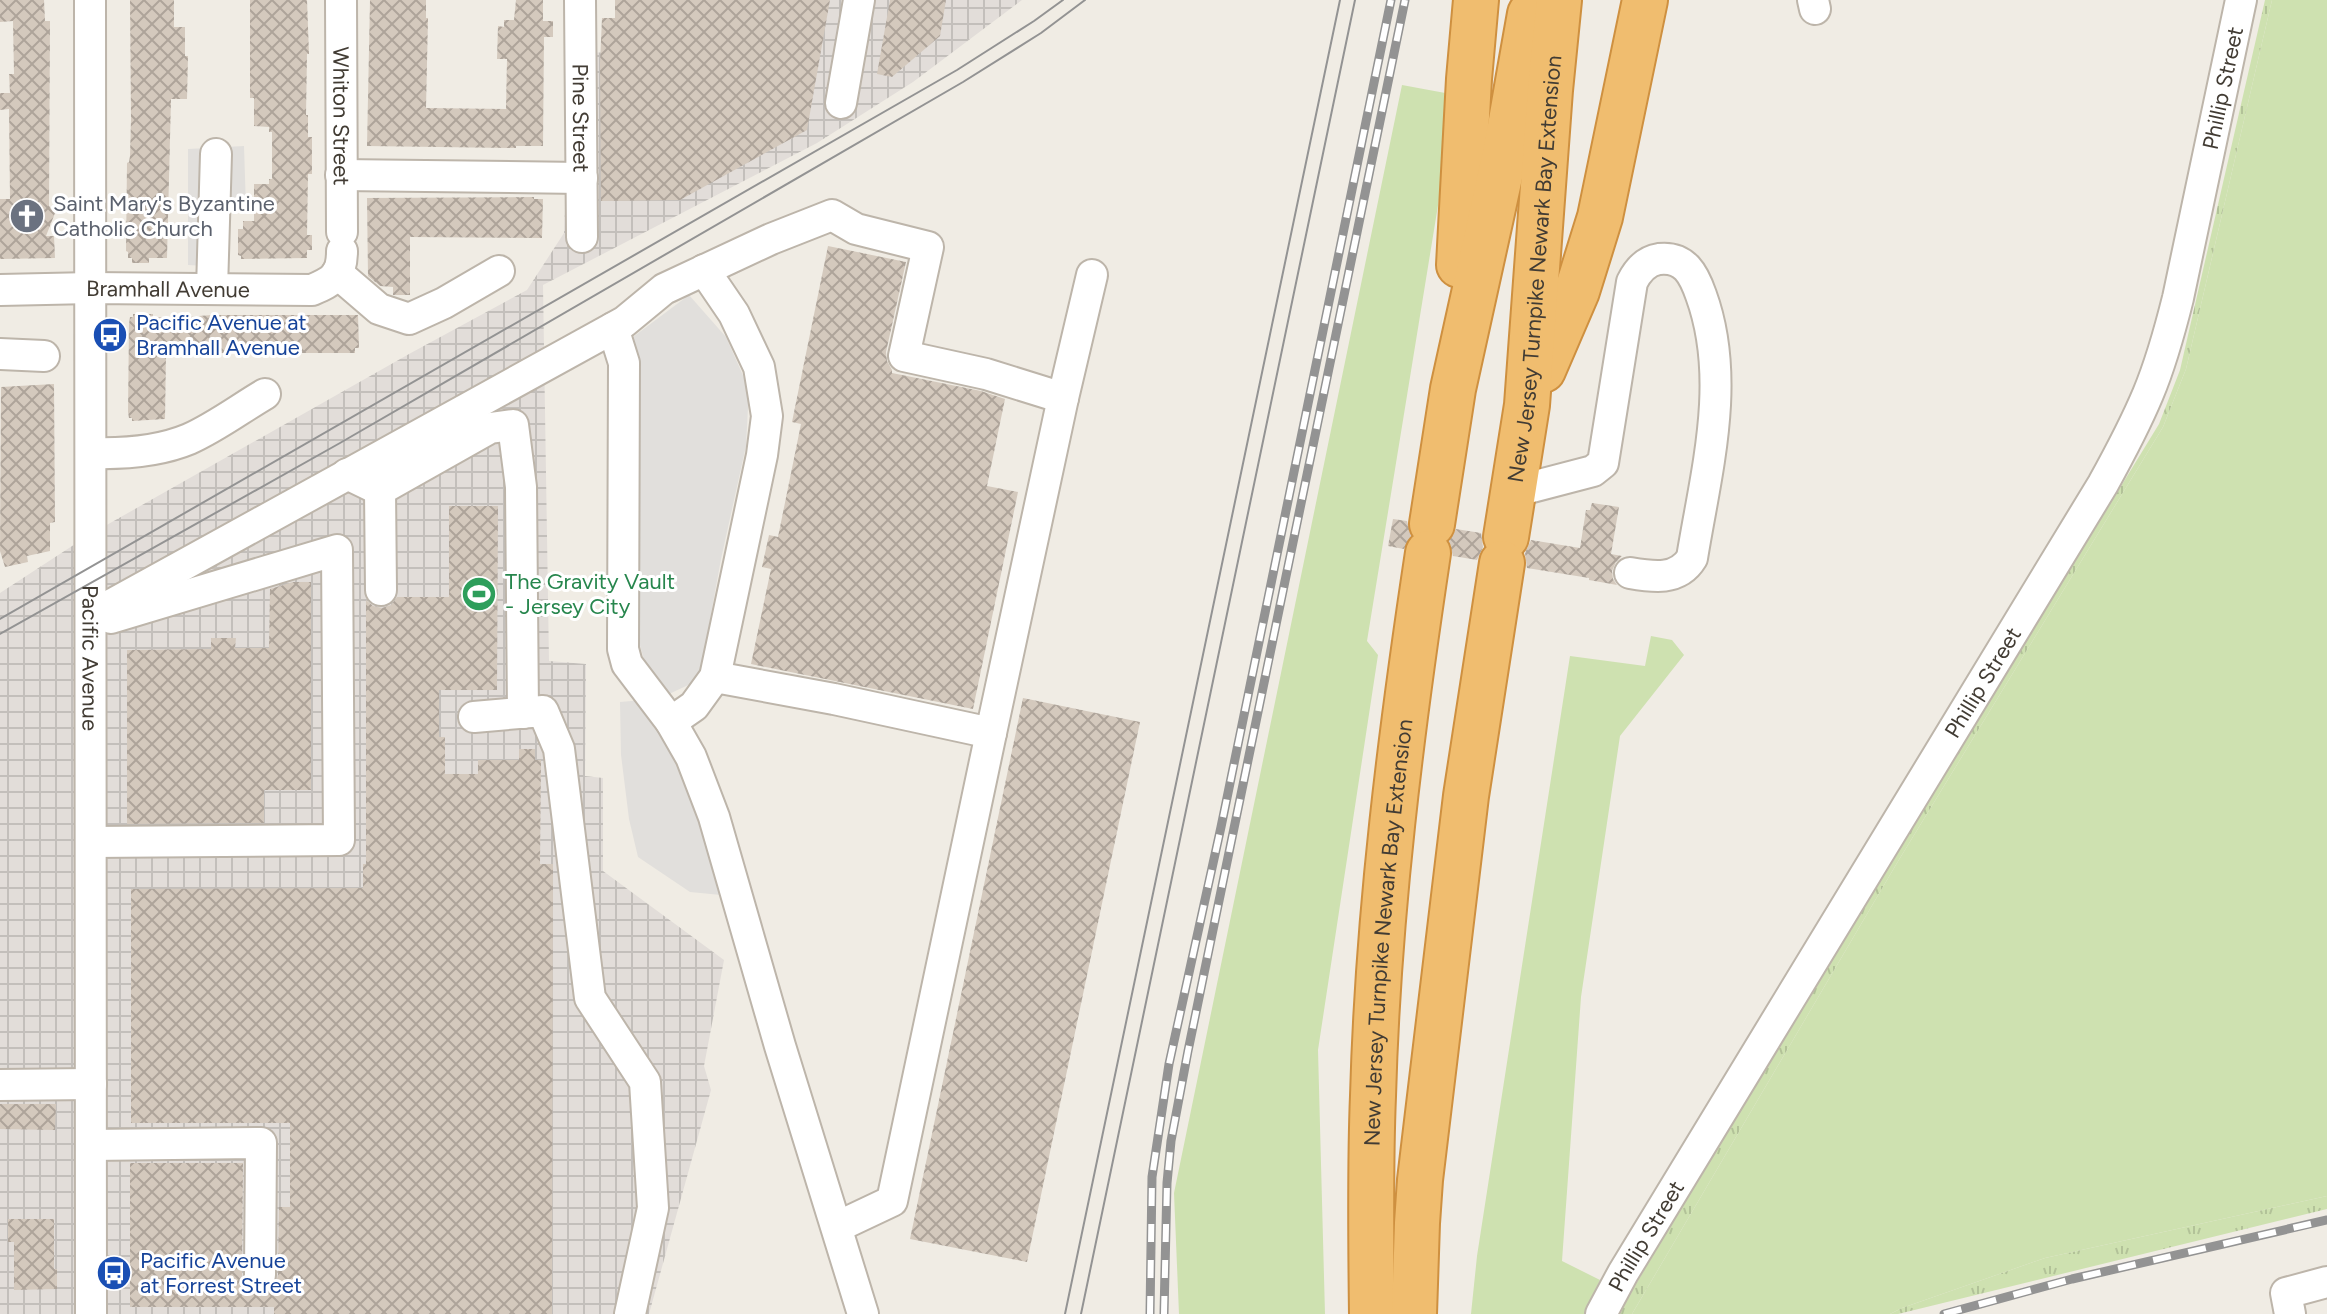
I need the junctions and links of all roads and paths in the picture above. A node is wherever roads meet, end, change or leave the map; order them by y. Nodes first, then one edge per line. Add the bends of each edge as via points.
1 (90, 0) edge
2 (341, 0) edge
3 (580, 0) edge
4 (859, 0) edge
5 (1476, 0) edge
6 (1532, 0) edge
7 (1559, 0) edge
8 (1645, 0) edge
9 (2241, 0) edge
10 (841, 103) dead end
11 (216, 154) dead end
12 (341, 175) junction
13 (582, 178) junction
14 (582, 237) dead end
15 (338, 260) junction
16 (704, 270) junction
17 (499, 271) dead end
18 (1092, 275) dead end
19 (91, 288) junction
20 (212, 289) junction
21 (0, 290) edge
22 (613, 328) junction
23 (0, 354) edge
24 (44, 356) dead end
25 (1453, 389) junction
26 (265, 394) dead end
27 (1063, 398) junction
28 (1527, 405) junction
29 (91, 453) junction
30 (347, 474) junction
31 (380, 490) junction
32 (1513, 492) junction
33 (1630, 573) dead end
34 (381, 590) dead end
35 (91, 620) junction
36 (715, 677) junction
37 (523, 713) junction
38 (474, 717) dead end
39 (671, 722) junction
40 (991, 733) junction
41 (91, 842) junction
42 (91, 1084) junction
43 (0, 1085) edge
44 (91, 1145) junction
45 (837, 1227) junction
46 (260, 1275) dead end
47 (2327, 1282) edge
48 (91, 1314) edge
49 (630, 1314) edge
50 (863, 1314) edge
51 (1372, 1314) edge
52 (1414, 1314) edge
53 (1601, 1314) edge
54 (2290, 1314) edge

1 - 19 street, Pacific Avenue
2 - 12 street, Whiton Street
3 - 13 street, Pine Street
4 - 10 street
5 - 25 highway
6 - 25 highway, New Jersey Turnpike Newark Bay Extension via 1506,149
7 - 28 highway, New Jersey Turnpike Newark Bay Extension
8 - 28 highway via 1600,217 1577,291
9 - 53 street, Phillip Street via 2166,344 2126,441
11 - 20 street
12 - 13 street
12 - 15 street, Whiton Street
13 - 14 street, Pine Street
15 - 17 street via 379,309 409,319
15 - 20 street, Bramhall Avenue via 312,290
16 - 22 street via 664,289
16 - 27 street via 832,215 856,229 928,247 904,356
16 - 36 street via 734,314 759,367 767,416
18 - 27 street
19 - 20 street, Bramhall Avenue
19 - 21 street, Bramhall Avenue
19 - 29 street, Pacific Avenue
22 - 30 street
22 - 39 street via 624,363 623,649 627,664
23 - 24 street
25 - 51 highway, New Jersey Turnpike Newark Bay Extension via 1395,790 1378,982
26 - 29 street via 190,438 149,451
27 - 40 street
28 - 32 highway, New Jersey Turnpike Newark Bay Extension
29 - 35 street, Pacific Avenue
30 - 31 street
30 - 35 street
31 - 34 street
31 - 37 street via 490,428 513,425 521,487
32 - 33 street via 1593,471 1603,463 1632,282 1654,261 1670,259 1686,266 1710,325 1716,386 1692,558 1670,575
32 - 52 highway, New Jersey Turnpike Newark Bay Extension via 1466,796 1420,1180
35 - 41 street, Pacific Avenue
35 - 41 street via 337,550 339,840
36 - 39 street via 694,706
36 - 40 street
37 - 38 street
37 - 49 street via 543,711 559,749 590,998 645,1082 653,1208
39 - 45 street via 714,817
40 - 45 street via 892,1201
41 - 42 street, Pacific Avenue
42 - 43 street
42 - 44 street, Pacific Avenue
44 - 46 street via 261,1143
44 - 48 street, Pacific Avenue
45 - 50 street
47 - 54 street via 2286,1293

